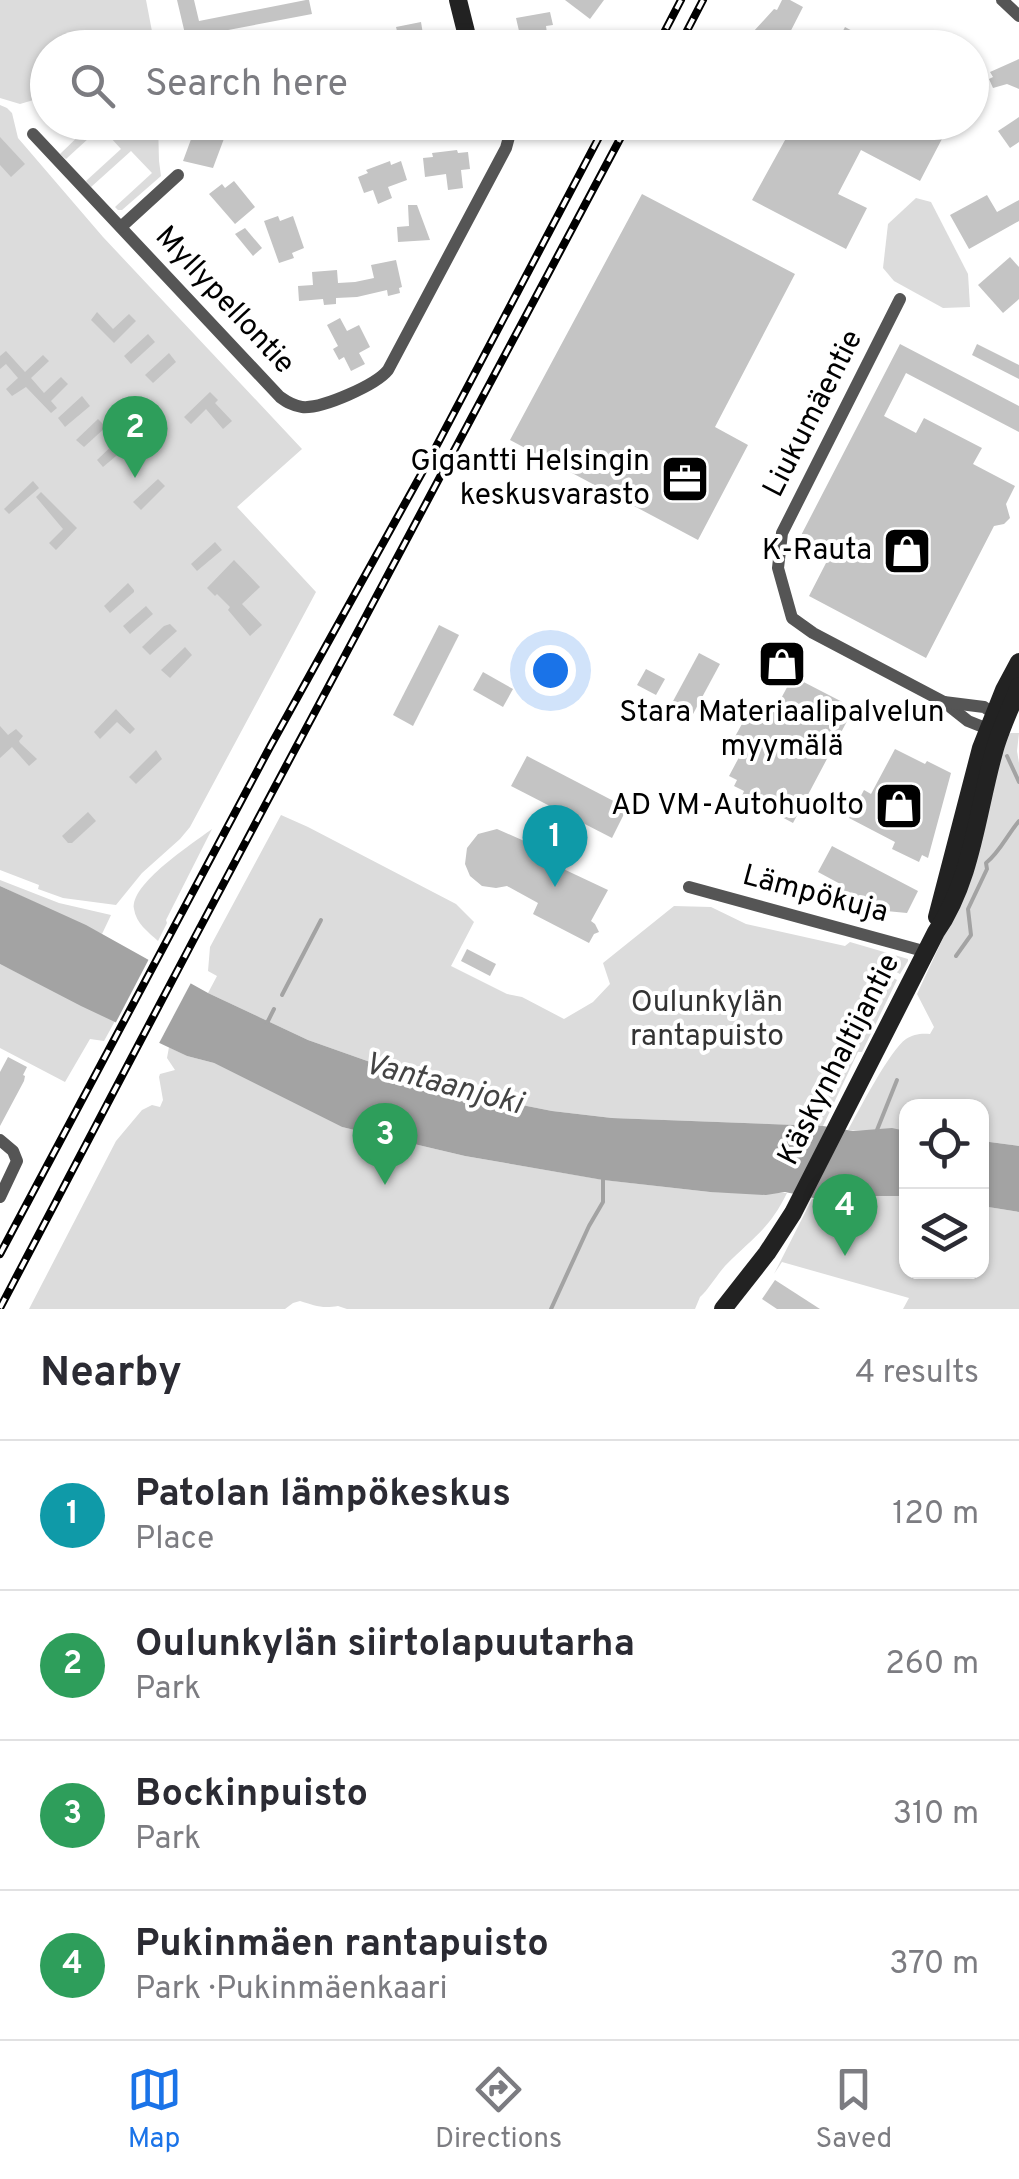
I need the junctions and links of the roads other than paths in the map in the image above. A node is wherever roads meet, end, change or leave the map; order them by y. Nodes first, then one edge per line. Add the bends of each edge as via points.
1 (458, 0) edge
2 (1002, 0) edge
3 (1019, 16) edge
4 (466, 30) edge
5 (39, 140) edge
6 (508, 140) edge
7 (178, 175) dead end
8 (121, 227) junction
9 (900, 298) dead end
10 (1019, 662) edge
11 (1019, 686) edge
12 (996, 721) junction
13 (689, 887) dead end
14 (926, 952) junction
15 (0, 1140) edge
16 (0, 1197) edge
17 (724, 1309) edge

1 - 4 main road
2 - 3 street
5 - 8 street, Myllypellontie
6 - 8 street, Myllypellontie via 388,370 376,382 312,407 280,397
7 - 8 street
9 - 12 street, Liukumäentie via 790,514 778,568 792,618 813,634 968,721
10 - 12 main road, Käskynhaltijantie
11 - 12 main road, Käskynhaltijantie
12 - 14 main road, Käskynhaltijantie via 958,889
13 - 14 street, Lämpökuja
14 - 17 main road, Käskynhaltijantie via 793,1213
15 - 16 street via 17,1161

